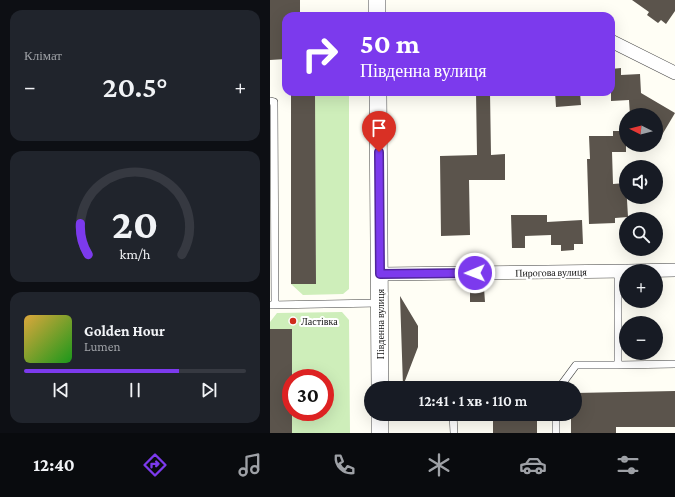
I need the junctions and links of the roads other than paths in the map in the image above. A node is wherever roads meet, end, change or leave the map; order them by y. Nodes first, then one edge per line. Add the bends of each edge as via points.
1 (377, 0) edge
2 (377, 12) edge
3 (615, 43) edge
4 (675, 73) edge
5 (378, 96) edge
6 (270, 101) edge
7 (663, 270) edge
8 (675, 270) edge
9 (619, 271) edge
10 (380, 274) junction
11 (380, 303) junction
12 (273, 305) edge
13 (622, 308) edge
14 (675, 364) edge
15 (618, 365) junction
16 (380, 381) edge
17 (564, 381) edge
18 (380, 421) edge
19 (454, 421) edge
20 (556, 421) edge
21 (380, 433) edge
22 (454, 433) edge
23 (556, 433) edge

1 - 2 street
3 - 4 street
5 - 10 street, Південна вулиця
6 - 12 lane via 274,102
7 - 8 street, Пирогова вулиця
9 - 10 street, Пирогова вулиця
10 - 11 street, Південна вулиця
11 - 12 lane
11 - 16 street, Південна вулиця
13 - 15 lane
14 - 15 lane
15 - 17 lane via 576,365
18 - 21 street
19 - 22 lane
20 - 23 lane

